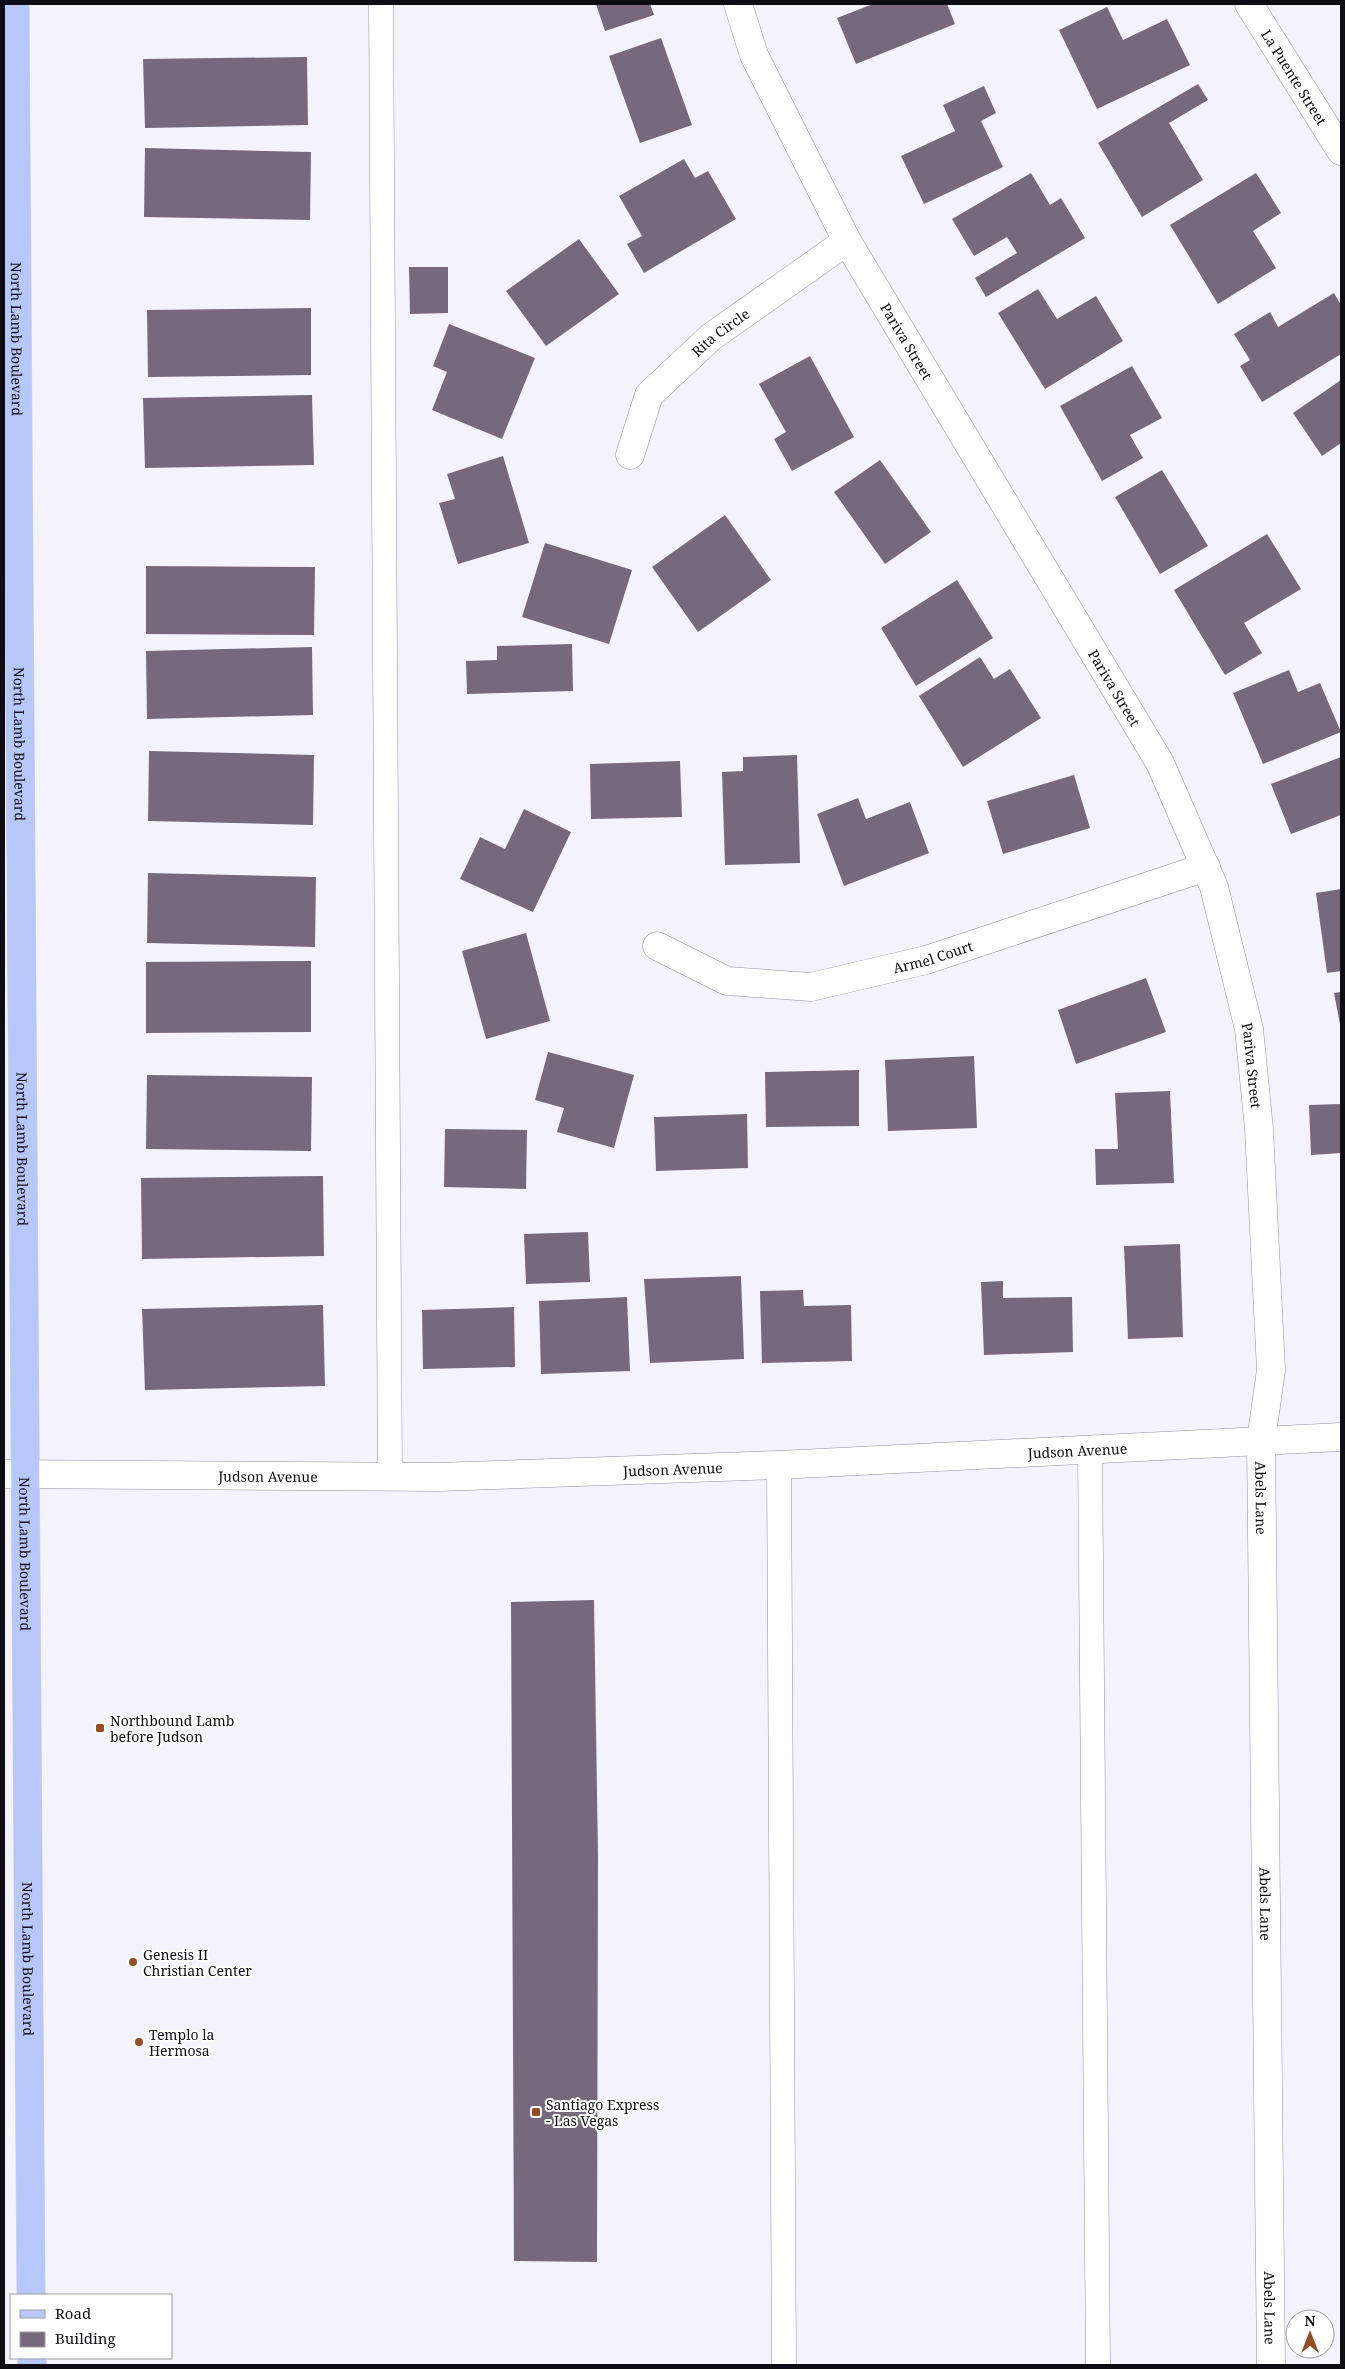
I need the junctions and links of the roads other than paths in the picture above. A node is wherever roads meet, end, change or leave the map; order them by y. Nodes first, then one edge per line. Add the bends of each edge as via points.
1 (15, 4) edge
2 (381, 4) edge
3 (738, 4) edge
4 (1249, 4) edge
5 (1341, 151) edge
6 (847, 241) junction
7 (630, 455) dead end
8 (1206, 867) junction
9 (657, 946) dead end
10 (1341, 1437) edge
11 (1261, 1441) junction
12 (1090, 1451) junction
13 (779, 1465) junction
14 (14, 1474) edge
15 (390, 1476) junction
16 (31, 2294) edge
17 (784, 2365) edge
18 (1098, 2365) edge
19 (1271, 2365) edge

1 - 14 main road, North Lamb Boulevard
2 - 15 lane
3 - 6 street, Pariva Street via 754,55
4 - 5 street, La Puente Street
6 - 7 street, Rita Circle via 711,337 649,395
6 - 8 street, Pariva Street via 1160,763
8 - 9 street, Armel Court via 926,960 811,987 727,981
8 - 11 street, Pariva Street via 1214,887 1249,1029 1259,1130 1271,1370
10 - 11 street, Judson Avenue
11 - 12 street, Judson Avenue
11 - 19 street, Abels Lane
12 - 13 street, Judson Avenue
12 - 18 lane
13 - 15 street, Judson Avenue via 447,1477
13 - 17 lane
14 - 15 street, Judson Avenue
14 - 16 main road, North Lamb Boulevard

